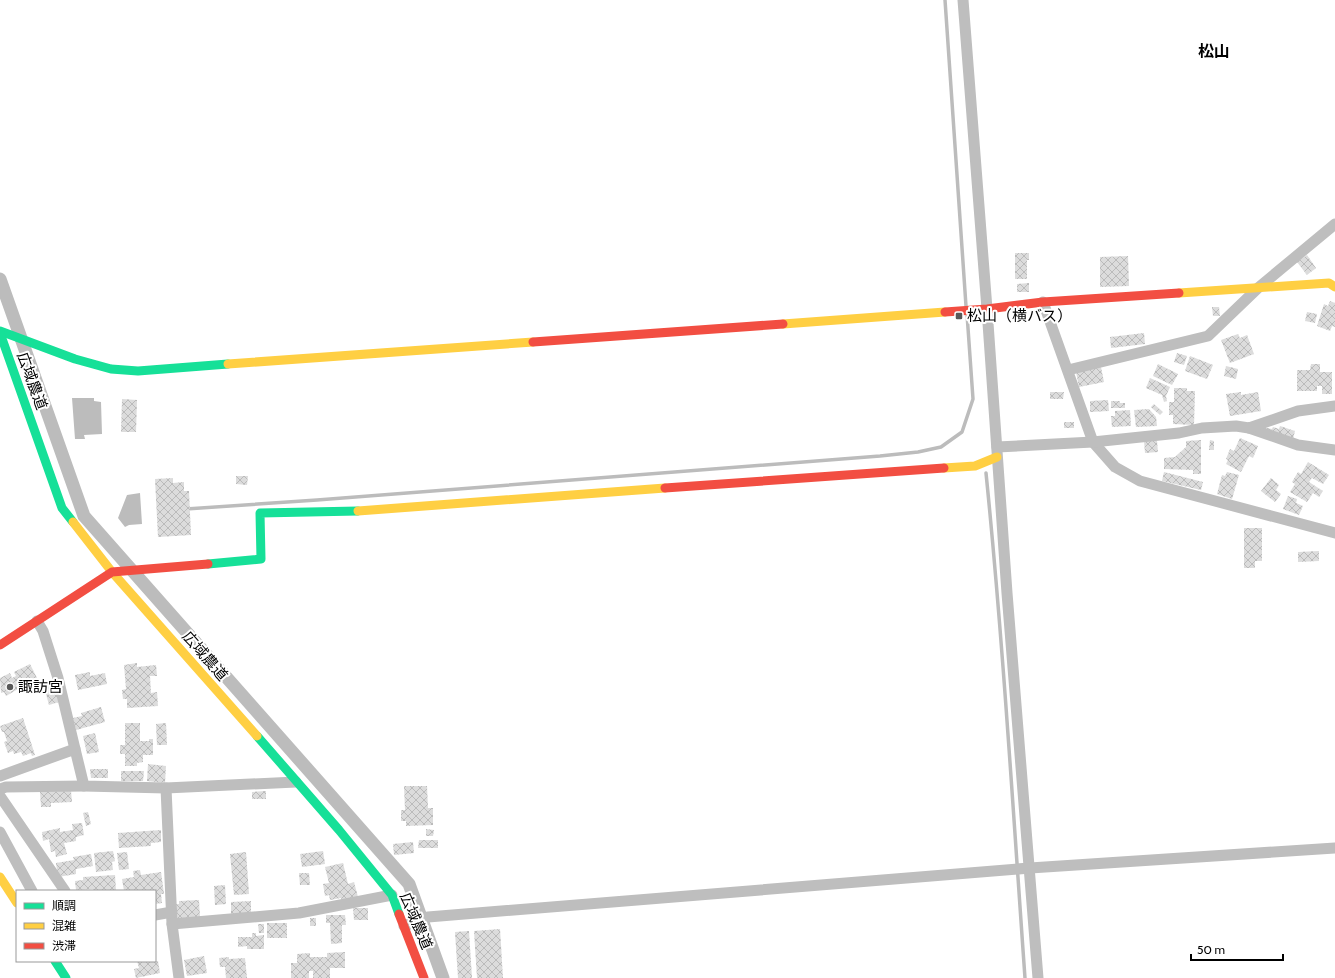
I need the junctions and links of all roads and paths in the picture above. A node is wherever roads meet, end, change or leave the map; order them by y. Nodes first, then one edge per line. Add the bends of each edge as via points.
1 (963, 0) edge
2 (1335, 224) edge
3 (1335, 287) edge
4 (1258, 288) junction
5 (1043, 302) junction
6 (987, 308) junction
7 (0, 332) edge
8 (1068, 370) junction
9 (1335, 406) edge
10 (1248, 428) junction
11 (1093, 442) junction
12 (1335, 450) edge
13 (997, 452) junction
14 (1335, 533) edge
15 (112, 572) junction
16 (37, 621) junction
17 (0, 645) edge
18 (75, 749) junction
19 (0, 776) edge
20 (296, 782) junction
21 (84, 786) junction
22 (166, 788) junction
23 (0, 790) edge
24 (0, 796) edge
25 (0, 832) edge
26 (1335, 848) edge
27 (1030, 868) junction
28 (0, 877) edge
29 (31, 890) edge
30 (64, 890) edge
31 (392, 895) junction
32 (16, 901) edge
33 (172, 912) junction
34 (156, 915) edge
35 (172, 924) junction
36 (404, 926) junction
37 (56, 962) edge
38 (66, 978) edge
39 (179, 978) edge
40 (424, 978) edge
41 (1038, 978) edge

1 - 6 street
2 - 4 street
3 - 4 street via 1329,283
4 - 5 street
4 - 8 street via 1208,336
5 - 6 street
5 - 8 street
6 - 7 street via 138,371 111,369 75,359
6 - 13 street
7 - 15 street, 広域農道 via 62,508
8 - 11 street
9 - 10 street via 1298,411
10 - 11 street via 1202,428 1179,433
10 - 12 street via 1298,445
11 - 13 street
11 - 14 street via 1115,467 1140,481
13 - 15 street via 975,466 352,511 260,513 261,558
13 - 27 street
15 - 16 street
15 - 20 street, 広域農道
16 - 17 street
16 - 18 street via 43,631 58,678
18 - 19 street
18 - 21 street
20 - 22 street
20 - 31 street, 広域農道
21 - 22 street
21 - 23 street via 6,787
22 - 33 street
24 - 30 street
25 - 29 street
26 - 27 street
27 - 36 street via 428,917
27 - 41 street
28 - 32 street
31 - 35 street via 299,912
31 - 36 street, 広域農道
33 - 34 street
33 - 35 street
35 - 39 street
36 - 40 street, 広域農道
37 - 38 street

